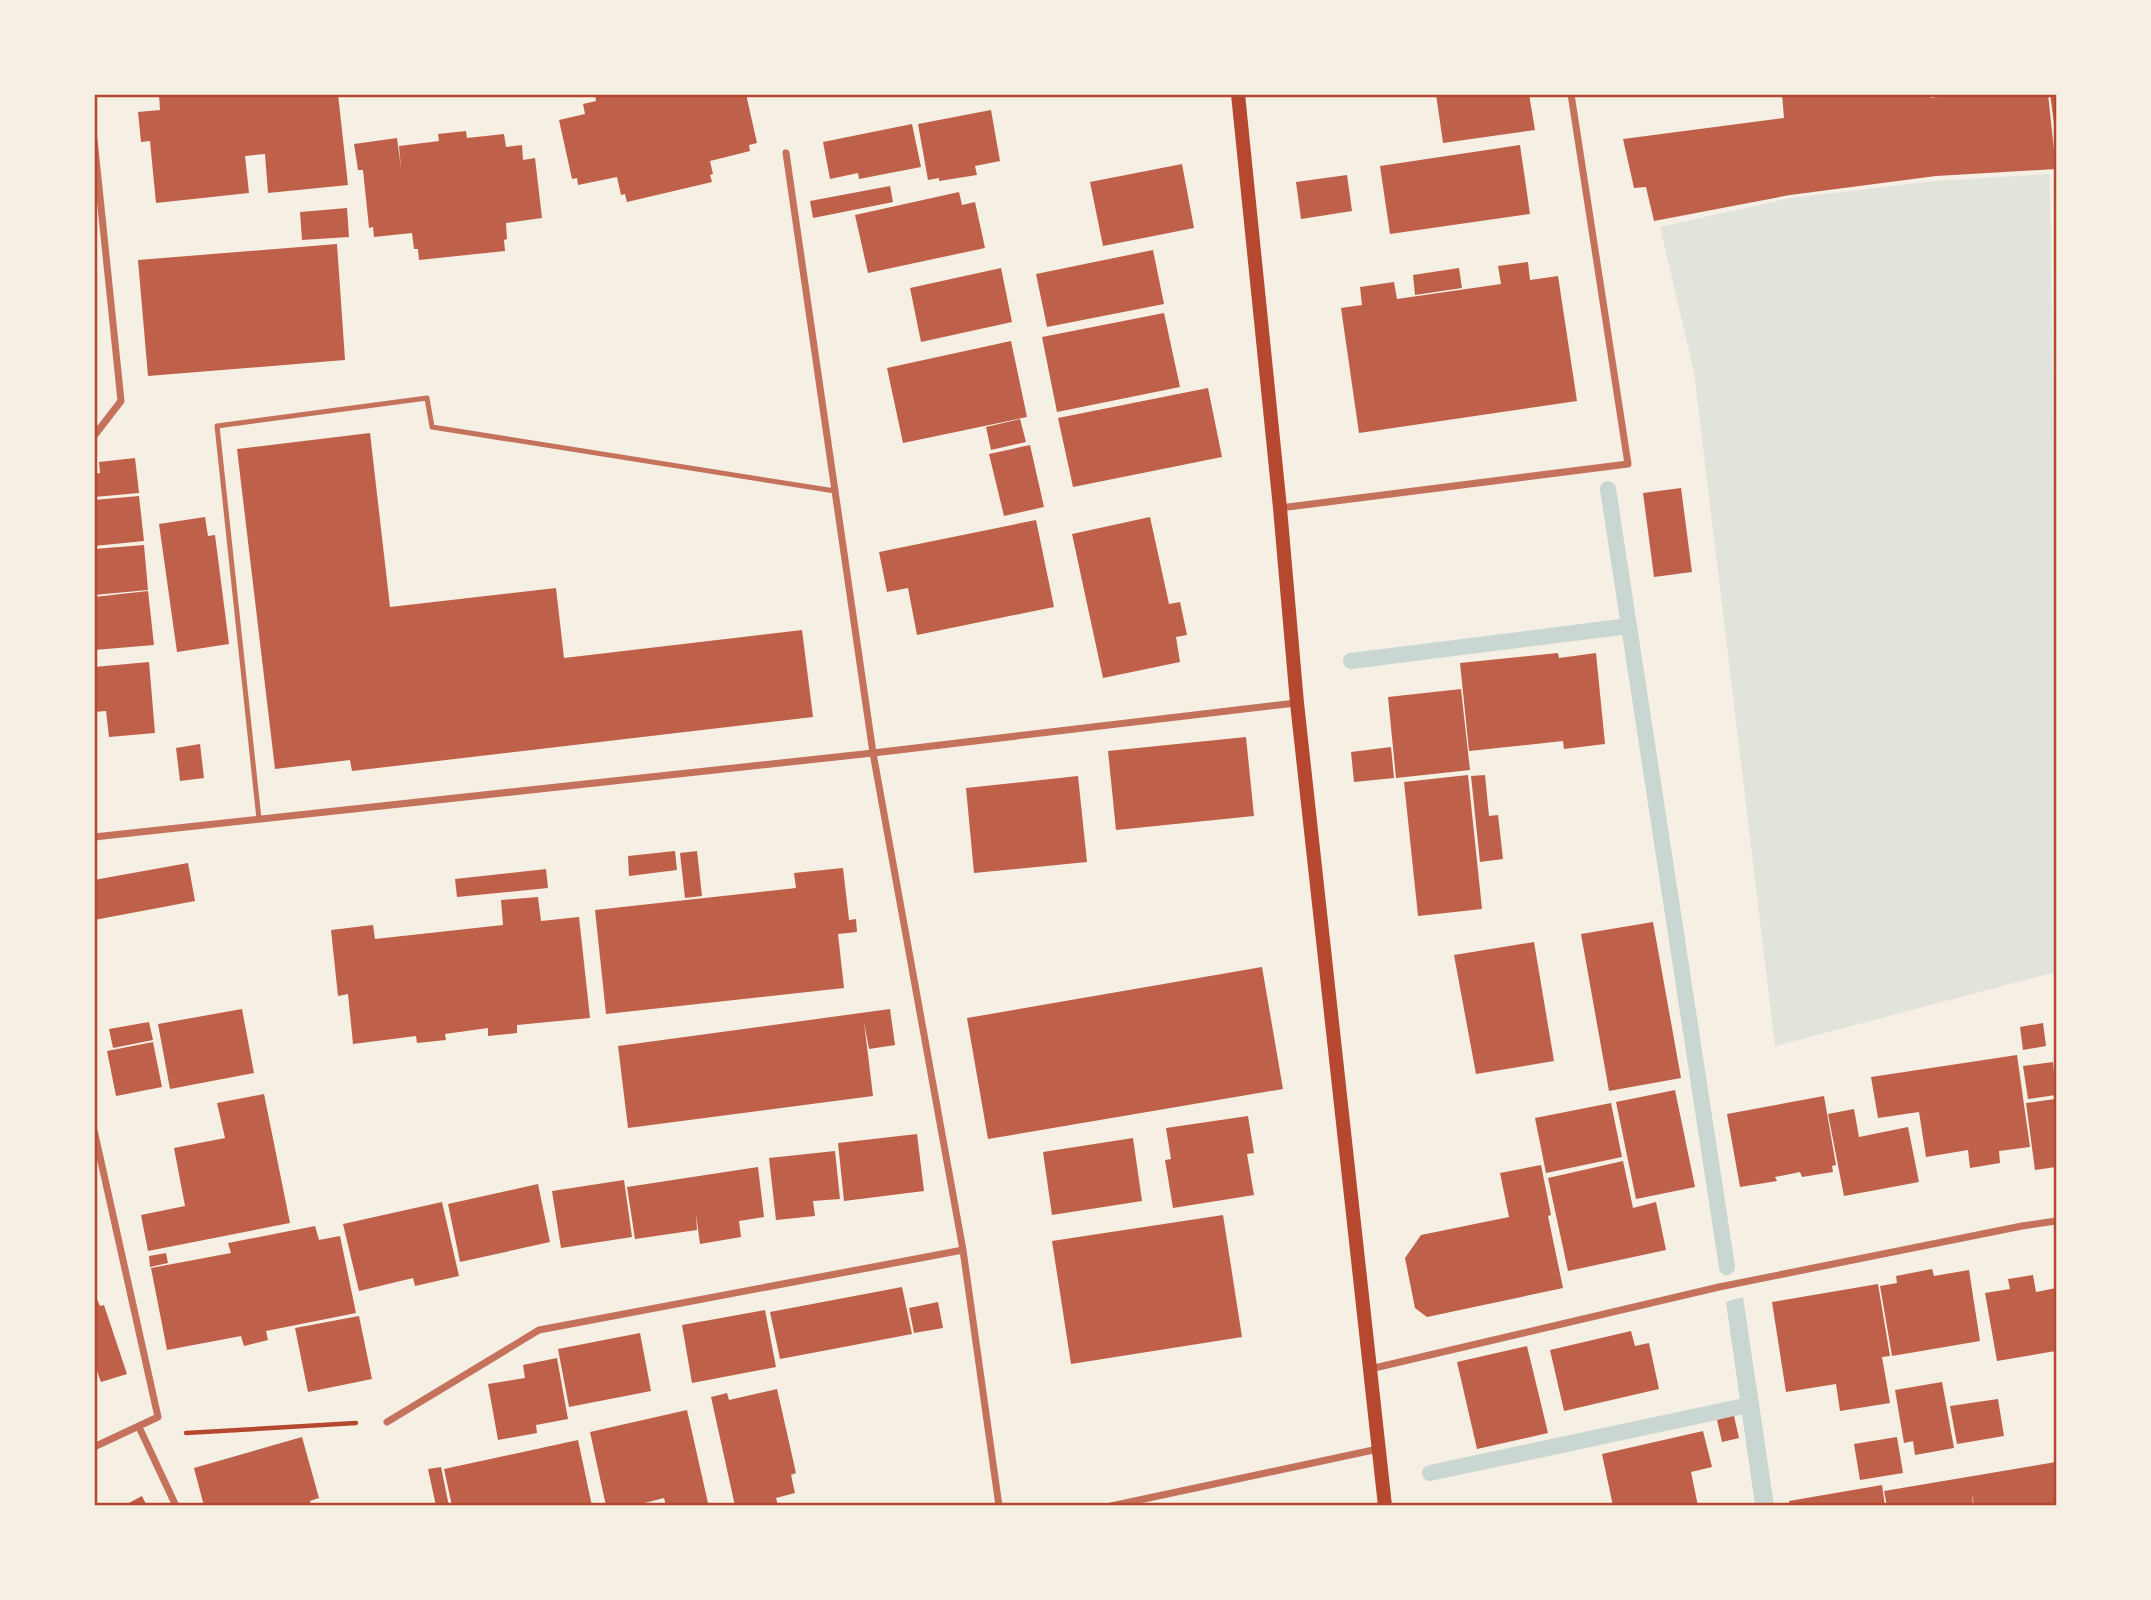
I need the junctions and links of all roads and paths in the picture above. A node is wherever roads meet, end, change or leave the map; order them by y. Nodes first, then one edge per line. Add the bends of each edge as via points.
1 (1238, 94) edge
2 (1571, 94) edge
3 (94, 139) edge
4 (786, 153) dead end
5 (94, 436) edge
6 (835, 491) junction
7 (1280, 508) junction
8 (1297, 703) junction
9 (873, 753) junction
10 (259, 819) junction
11 (94, 837) edge
12 (94, 1130) edge
13 (2056, 1221) edge
14 (963, 1250) junction
15 (1369, 1369) junction
16 (387, 1422) joint
17 (139, 1427) junction
18 (144, 1436) junction
19 (94, 1447) edge
20 (1378, 1449) junction
21 (176, 1506) edge
22 (999, 1506) edge
23 (1111, 1506) edge
24 (1385, 1506) edge

1 - 7 main road
2 - 7 street via 1628,464
3 - 5 street via 121,401
4 - 6 street
6 - 9 street
6 - 10 lane via 432,427 427,398 217,426
7 - 8 main road
8 - 9 street
8 - 15 main road
9 - 10 street
9 - 14 street
10 - 11 street
12 - 17 street via 158,1417
13 - 15 street via 1719,1287
14 - 16 street via 540,1331
14 - 22 street
15 - 20 main road
16 - 18 path
17 - 18 street
17 - 19 street
18 - 21 street
20 - 23 street
20 - 24 main road

